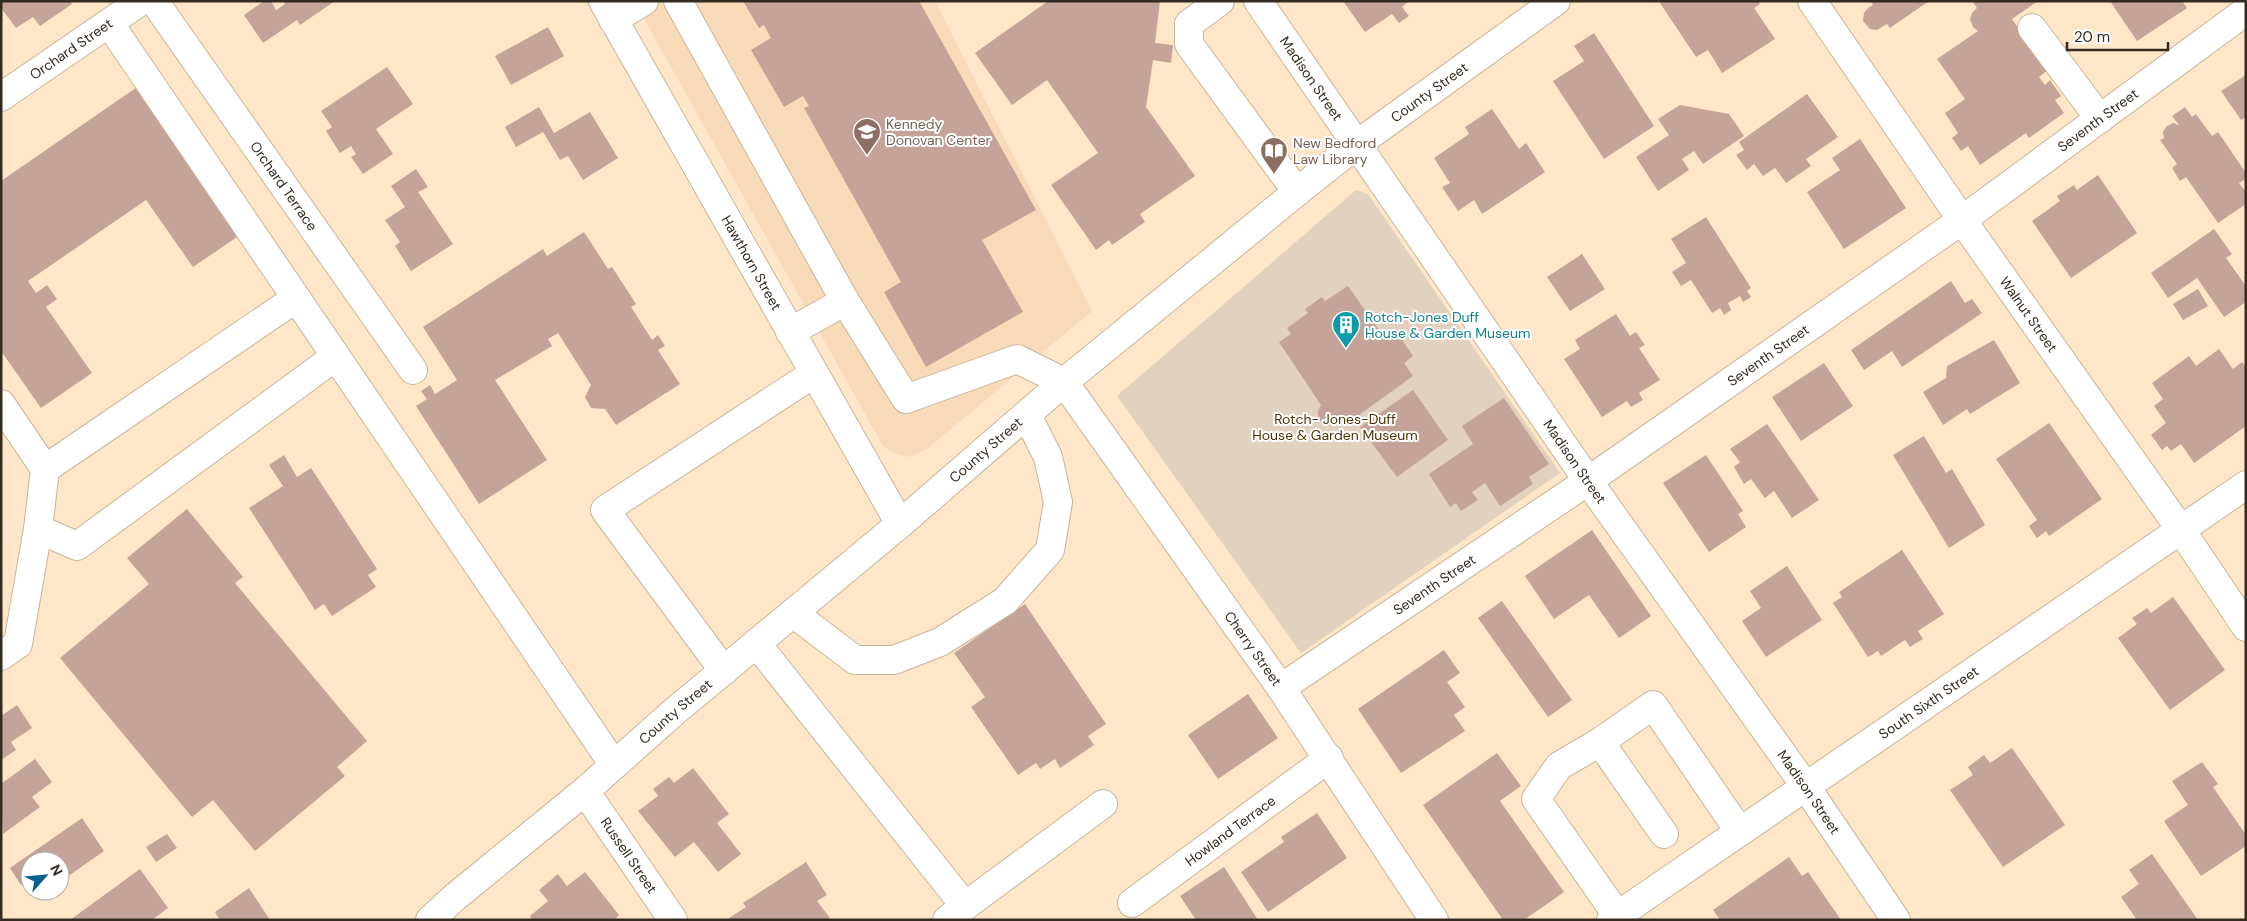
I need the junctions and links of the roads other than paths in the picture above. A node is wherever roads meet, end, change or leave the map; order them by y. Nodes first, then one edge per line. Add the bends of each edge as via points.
1 (154, 1) edge
2 (644, 1) edge
3 (678, 1) edge
4 (1220, 1) edge
5 (1258, 1) edge
6 (1556, 1) edge
7 (1812, 1) edge
8 (121, 10) edge
9 (608, 11) edge
10 (2246, 11) edge
11 (2032, 28) dead end
12 (1, 97) edge
13 (2100, 118) junction
14 (1356, 145) junction
15 (1297, 192) junction
16 (1962, 220) junction
17 (295, 299) junction
18 (845, 301) junction
19 (790, 332) junction
20 (335, 357) junction
21 (413, 370) dead end
22 (814, 374) junction
23 (1064, 382) junction
24 (1, 404) edge
25 (1026, 415) junction
26 (45, 469) junction
27 (1588, 481) junction
28 (2246, 485) edge
29 (900, 524) junction
30 (38, 529) junction
31 (2181, 530) junction
32 (792, 613) junction
33 (2246, 627) edge
34 (756, 643) junction
35 (1, 656) edge
36 (724, 671) junction
37 (1281, 688) junction
38 (1600, 742) junction
39 (1329, 758) junction
40 (614, 765) junction
41 (1806, 787) junction
42 (585, 791) junction
43 (1103, 804) dead end
44 (1740, 832) junction
45 (1664, 834) dead end
46 (1132, 903) dead end
47 (956, 913) edge
48 (1614, 918) edge
49 (430, 920) edge
50 (673, 920) edge
51 (1434, 920) edge
52 (1896, 920) edge

1 - 21 street, Orchard Terrace
2 - 9 street
3 - 18 street
4 - 15 street via 1189,24 1189,44
5 - 14 street, Madison Street
6 - 14 street, County Street
7 - 16 street, Walnut Street
8 - 12 street, Orchard Street
8 - 17 street
9 - 19 street, Hawthorn Street
10 - 13 street, Seventh Street
11 - 13 street
13 - 16 street, Seventh Street
14 - 15 street, County Street
14 - 27 street, Madison Street
15 - 23 street, County Street
16 - 27 street, Seventh Street
16 - 31 street, Walnut Street
17 - 20 street
17 - 26 street
18 - 19 street
18 - 23 street via 906,399 1017,359
19 - 22 street, Hawthorn Street
20 - 30 street via 77,546
20 - 40 street
22 - 29 street, Hawthorn Street
22 - 36 street via 605,510
23 - 25 street, County Street
23 - 37 street, Cherry Street
24 - 26 street
25 - 29 street, County Street
25 - 32 street via 1048,457 1058,502 1050,550 1006,600 940,642 894,660 855,660
26 - 30 street
27 - 37 street, Seventh Street
27 - 41 street, Madison Street
28 - 31 street, South Sixth Street
29 - 32 street, County Street
30 - 35 street via 18,644
31 - 33 street, Walnut Street
31 - 41 street, South Sixth Street
32 - 34 street, County Street
34 - 36 street, County Street
34 - 47 street
36 - 40 street, County Street
37 - 39 street, Cherry Street
38 - 44 street via 1653,705
38 - 45 street
38 - 48 street via 1559,766 1536,800
39 - 46 street, Howland Terrace
39 - 51 street, Cherry Street
40 - 42 street, County Street
41 - 44 street, South Sixth Street
41 - 52 street, Madison Street
42 - 49 street, County Street
42 - 50 street, Russell Street
43 - 47 street
44 - 48 street, South Sixth Street

